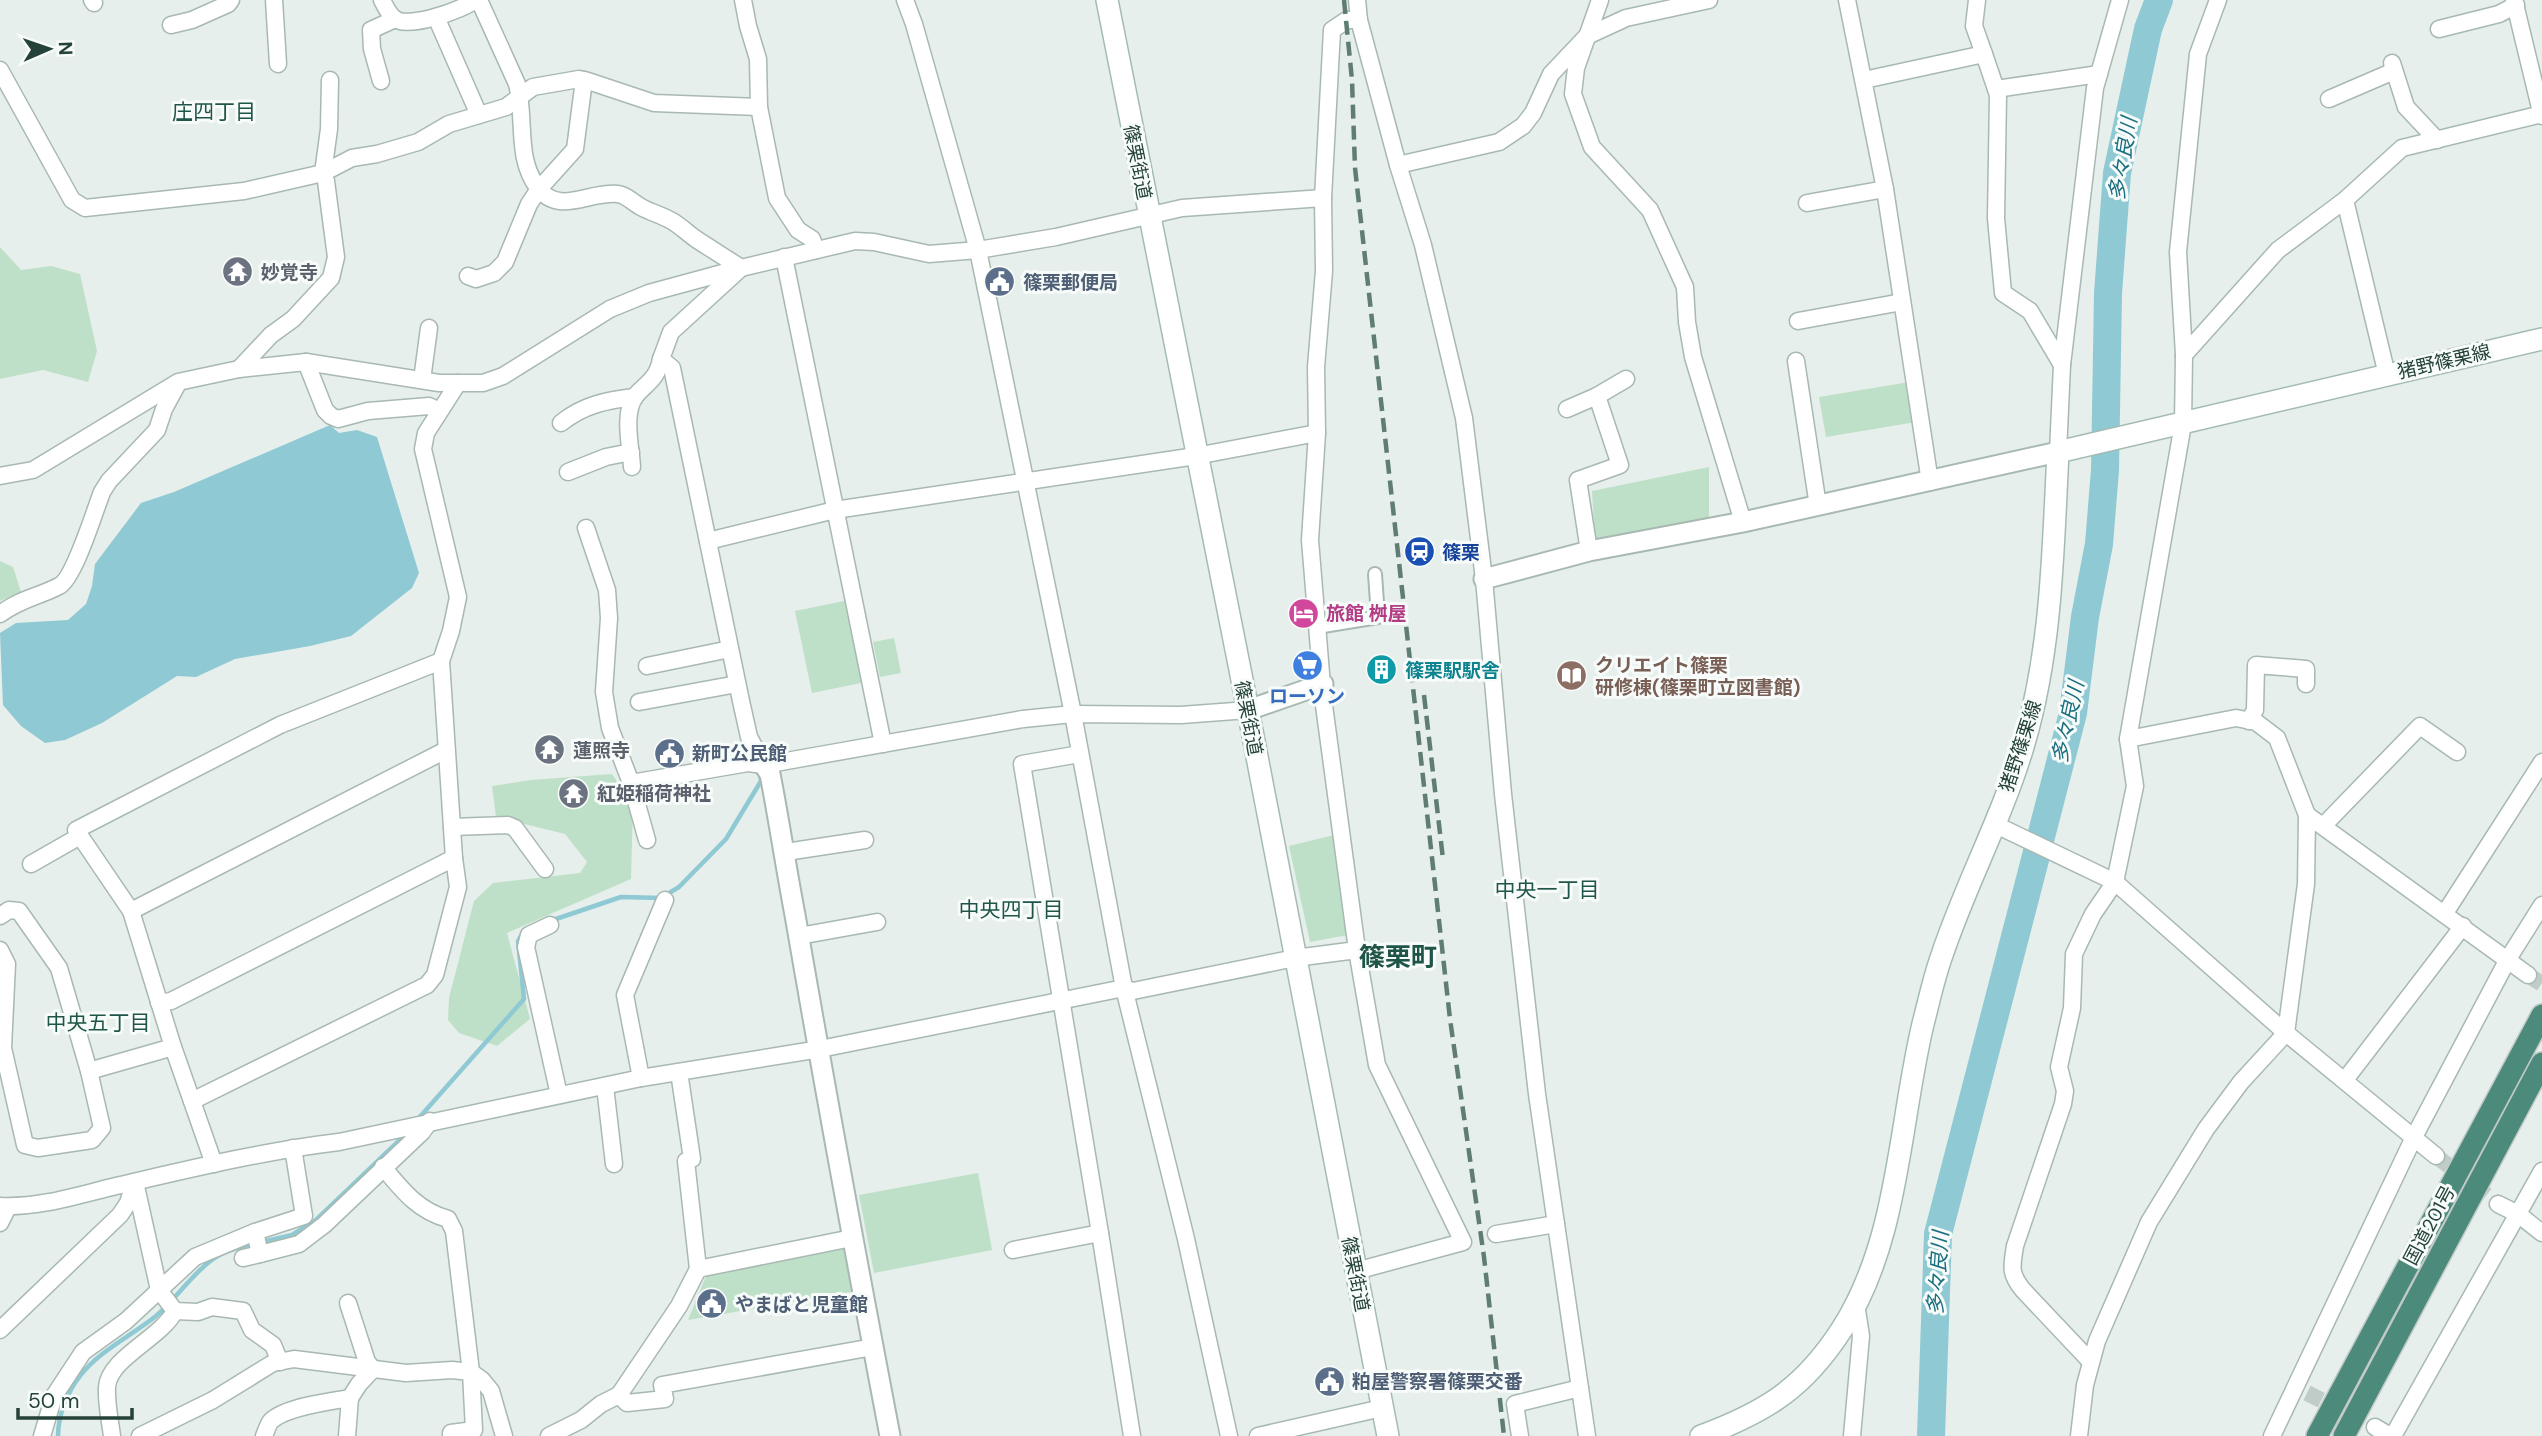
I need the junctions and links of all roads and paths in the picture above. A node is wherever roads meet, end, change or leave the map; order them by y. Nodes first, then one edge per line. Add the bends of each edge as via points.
1 (232, 0) edge
2 (274, 0) edge
3 (382, 0) edge
4 (477, 0) edge
5 (743, 0) edge
6 (905, 0) edge
7 (1107, 0) edge
8 (1357, 0) edge
9 (1600, 0) edge
10 (1709, 0) edge
11 (1847, 0) edge
12 (1977, 0) edge
13 (2120, 0) edge
14 (2218, 0) edge
15 (2515, 3) edge
16 (436, 17) junction
17 (395, 19) junction
18 (1359, 20) junction
19 (171, 25) dead end
20 (2439, 29) dead end
21 (1587, 36) junction
22 (1984, 54) junction
23 (278, 64) dead end
24 (0, 70) edge
25 (2099, 74) junction
26 (330, 80) dead end
27 (584, 80) junction
28 (1864, 80) junction
29 (381, 81) dead end
30 (1996, 89) junction
31 (520, 95) junction
32 (2329, 99) dead end
33 (759, 107) junction
34 (479, 115) junction
35 (2542, 115) edge
36 (2437, 139) junction
37 (1398, 164) junction
38 (323, 173) junction
39 (1885, 189) junction
40 (539, 190) junction
41 (1323, 198) junction
42 (2345, 200) junction
43 (1808, 203) dead end
44 (1148, 216) junction
45 (816, 250) junction
46 (978, 250) junction
47 (784, 257) junction
48 (741, 268) junction
49 (468, 276) dead end
50 (1902, 302) junction
51 (1798, 321) dead end
52 (429, 328) dead end
53 (2542, 339) edge
54 (2184, 355) junction
55 (660, 359) junction
56 (1796, 361) dead end
57 (306, 362) junction
58 (2062, 365) junction
59 (239, 369) junction
60 (2387, 375) junction
61 (1626, 379) dead end
62 (422, 380) junction
63 (178, 382) junction
64 (458, 383) junction
65 (1597, 396) junction
66 (635, 397) junction
67 (1567, 409) dead end
68 (439, 411) junction
69 (561, 423) dead end
70 (2180, 424) junction
71 (1317, 433) junction
72 (2063, 451) junction
73 (1196, 456) junction
74 (568, 472) dead end
75 (0, 476) edge
76 (1025, 482) junction
77 (1930, 482) junction
78 (1818, 506) junction
79 (835, 510) junction
80 (1743, 522) junction
81 (586, 528) dead end
82 (708, 541) junction
83 (1589, 551) junction
84 (1375, 574) dead end
85 (1484, 579) junction
86 (0, 614) edge
87 (1317, 627) junction
88 (730, 649) junction
89 (441, 661) junction
90 (647, 666) dead end
91 (737, 684) junction
92 (1323, 684) junction
93 (2306, 684) dead end
94 (639, 702) dead end
95 (1248, 710) junction
96 (1073, 715) junction
97 (2249, 721) junction
98 (2129, 739) junction
99 (883, 744) junction
100 (446, 750) junction
101 (2457, 752) dead end
102 (1080, 754) junction
103 (2542, 762) edge
104 (764, 765) junction
105 (631, 783) junction
106 (2307, 815) junction
107 (1999, 826) junction
108 (2323, 826) junction
109 (452, 827) junction
110 (80, 836) junction
111 (647, 840) dead end
112 (864, 840) dead end
113 (786, 852) junction
114 (454, 858) junction
115 (31, 864) dead end
116 (545, 869) dead end
117 (2115, 881) junction
118 (665, 900) dead end
119 (2542, 905) edge
120 (131, 911) junction
121 (2445, 913) junction
122 (0, 916) edge
123 (877, 922) dead end
124 (550, 925) dead end
125 (2463, 926) junction
126 (799, 936) junction
127 (0, 950) edge
128 (1357, 950) junction
129 (1295, 958) junction
130 (2508, 958) junction
131 (2528, 975) tunnel mouth
132 (1124, 988) junction
133 (1061, 1000) junction
134 (159, 1003) junction
135 (2542, 1015) edge
136 (2286, 1033) junction
137 (173, 1047) junction
138 (820, 1049) junction
139 (2542, 1063) edge
140 (89, 1070) junction
141 (679, 1072) junction
142 (641, 1078) junction
143 (2345, 1080) junction
144 (5, 1081) edge
145 (605, 1086) junction
146 (559, 1095) junction
147 (192, 1101) junction
148 (430, 1121) junction
149 (2414, 1137) junction
150 (293, 1147) junction
151 (2436, 1156) tunnel mouth
152 (214, 1164) junction
153 (614, 1164) dead end
154 (383, 1167) junction
155 (2542, 1171) edge
156 (135, 1182) junction
157 (2498, 1204) tunnel mouth
158 (4, 1206) edge
159 (2518, 1214) junction
160 (0, 1223) edge
161 (1556, 1224) junction
162 (254, 1232) junction
163 (1100, 1233) junction
164 (2542, 1233) edge
165 (1496, 1234) dead end
166 (852, 1238) junction
167 (1013, 1250) dead end
168 (260, 1254) junction
169 (243, 1258) dead end
170 (698, 1269) junction
171 (1356, 1271) junction
172 (159, 1290) junction
173 (348, 1303) dead end
174 (1856, 1304) junction
175 (175, 1311) junction
176 (0, 1330) edge
177 (873, 1348) junction
178 (280, 1362) junction
179 (2091, 1362) junction
180 (373, 1368) junction
181 (471, 1372) junction
182 (1580, 1388) junction
183 (619, 1395) junction
184 (351, 1398) junction
185 (1382, 1408) junction
186 (2375, 1427) tunnel mouth
187 (42, 1436) edge
188 (112, 1436) edge
189 (140, 1436) edge
190 (264, 1436) edge
191 (347, 1436) edge
192 (451, 1436) edge
193 (504, 1436) edge
194 (549, 1436) edge
195 (890, 1436) edge
196 (1132, 1436) edge
197 (1229, 1436) edge
198 (1258, 1436) edge
199 (1388, 1436) edge
200 (1520, 1436) edge
201 (1587, 1436) edge
202 (1701, 1436) edge
203 (1852, 1436) edge
204 (2079, 1436) edge
205 (2272, 1436) edge
206 (2317, 1436) edge
207 (2344, 1436) edge
208 (2392, 1436) edge

1 - 19 street
2 - 23 street
3 - 17 street
4 - 16 street
4 - 31 street
5 - 33 street via 758,59
6 - 46 street
7 - 44 main road, 篠栗街道
8 - 18 street
9 - 21 street
10 - 21 street via 1626,18
11 - 28 street
12 - 22 street via 1974,26
13 - 25 street
14 - 54 street via 2198,54 2179,239
15 - 20 street via 2499,14
15 - 35 street
16 - 17 street
16 - 34 street
17 - 29 street via 371,30
18 - 37 street
18 - 41 street via 1347,20 1332,30
21 - 37 street via 1551,74 1523,127 1499,142
21 - 80 street via 1573,94 1592,147 1650,210 1685,287 1693,357
22 - 28 street
22 - 30 street
24 - 38 street via 72,200 85,208 244,191
25 - 30 street
25 - 58 street
26 - 38 street
27 - 31 street via 533,87
27 - 33 street via 654,103
27 - 40 street via 575,149
28 - 39 street
30 - 58 street via 1996,218 2003,293 2030,311
31 - 34 street via 506,107
31 - 40 street via 528,170
32 - 36 street via 2393,67 2406,107
33 - 45 street via 777,198
34 - 38 street via 449,124 418,142 352,158
35 - 36 street
36 - 42 street via 2402,148
37 - 85 street via 1423,245 1464,418
38 - 59 street via 336,257 331,278
39 - 43 street
39 - 50 street
40 - 48 street via 559,202 622,194 676,223
40 - 49 street via 505,262 494,273 476,279
41 - 44 street via 1182,208
41 - 71 street
42 - 54 street via 2278,250
42 - 60 street
44 - 46 street
44 - 73 main road, 篠栗街道
45 - 46 street via 855,241 929,254
45 - 47 street
46 - 76 street
47 - 48 street
47 - 79 street
48 - 55 street via 671,332
48 - 64 street via 649,293 610,309 503,376 483,383
50 - 51 street
50 - 77 street
52 - 62 street
53 - 60 main road, 猪野篠栗線
54 - 70 street
55 - 66 street via 649,385
55 - 82 street via 672,368
56 - 78 street
57 - 59 street
57 - 62 street
57 - 68 street via 325,410 338,419 368,411 429,406
58 - 72 street
59 - 63 street
60 - 70 main road, 猪野篠栗線
61 - 65 street
62 - 64 street
63 - 75 street via 33,470
63 - 86 street via 157,430 102,492 71,573 62,585
64 - 68 street
65 - 67 street
65 - 83 street via 1620,465 1577,480
66 - 69 street via 586,407
66 - 74 street via 629,424 632,460 606,457
68 - 89 street via 423,449 458,597
70 - 72 main road, 猪野篠栗線
70 - 98 street
71 - 73 street
71 - 87 street via 1310,540
72 - 77 street
72 - 107 main road, 猪野篠栗線 via 2045,656
73 - 76 street
73 - 95 main road, 篠栗街道
76 - 79 street
76 - 96 street
77 - 78 street
78 - 80 street
79 - 82 street
79 - 99 street
80 - 83 street
81 - 105 street via 607,590 604,692 610,728
82 - 88 street
83 - 85 street
84 - 87 street via 1378,617
85 - 161 street via 1508,835
87 - 92 street
88 - 90 street
88 - 91 street
89 - 100 street
89 - 110 street via 280,724 76,830
91 - 94 street
91 - 104 street via 749,737
92 - 95 street
92 - 128 street
93 - 97 street via 2306,669 2256,665 2255,710
95 - 96 street
95 - 129 main road, 篠栗街道
96 - 99 street via 1023,719
96 - 102 street
97 - 98 street via 2236,718
97 - 106 street via 2277,738
98 - 117 street via 2135,786
99 - 104 street
100 - 109 street
100 - 120 street
101 - 108 street via 2420,726
102 - 132 street
102 - 133 street via 1022,764
103 - 121 street
104 - 105 street via 748,763
104 - 113 street via 770,774
105 - 111 street
106 - 108 street
106 - 136 street via 2306,884
107 - 117 street
107 - 174 main road, 猪野篠栗線 via 1942,956 1923,1026 1881,1240
108 - 121 street
109 - 114 street
109 - 116 street via 515,828
110 - 115 street
110 - 120 street
112 - 113 street
113 - 126 street
114 - 134 street
114 - 147 street via 458,887 435,975 426,985
117 - 136 street
117 - 179 street via 2074,954 2073,1008 2059,1067 2063,1104 2012,1265 2012,1277
118 - 142 street via 625,995
119 - 130 street
120 - 134 street
121 - 125 street
122 - 140 street via 9,910 19,911 59,968
123 - 126 street
124 - 146 street via 529,934 526,947
125 - 130 street
125 - 143 street
126 - 138 street
127 - 144 street via 6,964
128 - 129 street
128 - 171 street via 1377,1065 1463,1242
129 - 132 street via 1133,991
129 - 171 main road, 篠栗街道
130 - 131 street
130 - 149 street
132 - 133 street
132 - 197 street
133 - 138 street
133 - 163 street
134 - 137 street
135 - 206 highway, 国道201号
136 - 143 street
136 - 179 street via 2206,1129 2149,1222 2112,1302
137 - 140 street
137 - 147 street
138 - 141 street
138 - 166 street
139 - 207 highway, 国道201号
140 - 144 street via 102,1128 92,1140 38,1148 25,1145
141 - 142 street
141 - 170 street via 692,1160 686,1161
142 - 145 street
143 - 149 street
145 - 146 street
145 - 153 street
146 - 148 street
147 - 152 street
148 - 150 street
148 - 154 street
149 - 151 street
149 - 205 street via 2301,1390
150 - 152 street
150 - 162 street via 304,1216
152 - 156 street
154 - 168 street via 299,1244
154 - 181 street via 420,1207 448,1219 454,1231
155 - 159 street
156 - 158 street via 34,1205
156 - 172 street
156 - 176 street via 120,1215
157 - 159 street
158 - 160 street
159 - 164 street
159 - 208 street
161 - 165 street
161 - 182 street
162 - 168 street
162 - 172 street via 195,1257
163 - 167 street
163 - 196 street
166 - 170 street
166 - 177 street
168 - 169 street
170 - 183 street via 679,1306
171 - 185 main road, 篠栗街道
172 - 175 street
172 - 187 street via 83,1352 54,1396
173 - 180 street
174 - 202 main road, 猪野篠栗線 via 1829,1349 1791,1390 1746,1418
174 - 203 street via 1861,1336
175 - 178 street via 212,1307 243,1311 252,1330 273,1345
175 - 188 street via 111,1374 107,1385
177 - 183 street via 662,1385 665,1399 627,1403
177 - 195 street
178 - 180 street via 294,1359
178 - 189 street
179 - 204 street
180 - 181 street via 406,1373
180 - 184 street
181 - 192 street via 474,1430
181 - 193 street via 491,1391
182 - 200 street via 1514,1404
182 - 201 street
183 - 194 street
184 - 190 street via 287,1413 271,1421
184 - 191 street
185 - 198 street
185 - 199 main road, 篠栗街道
186 - 208 street

